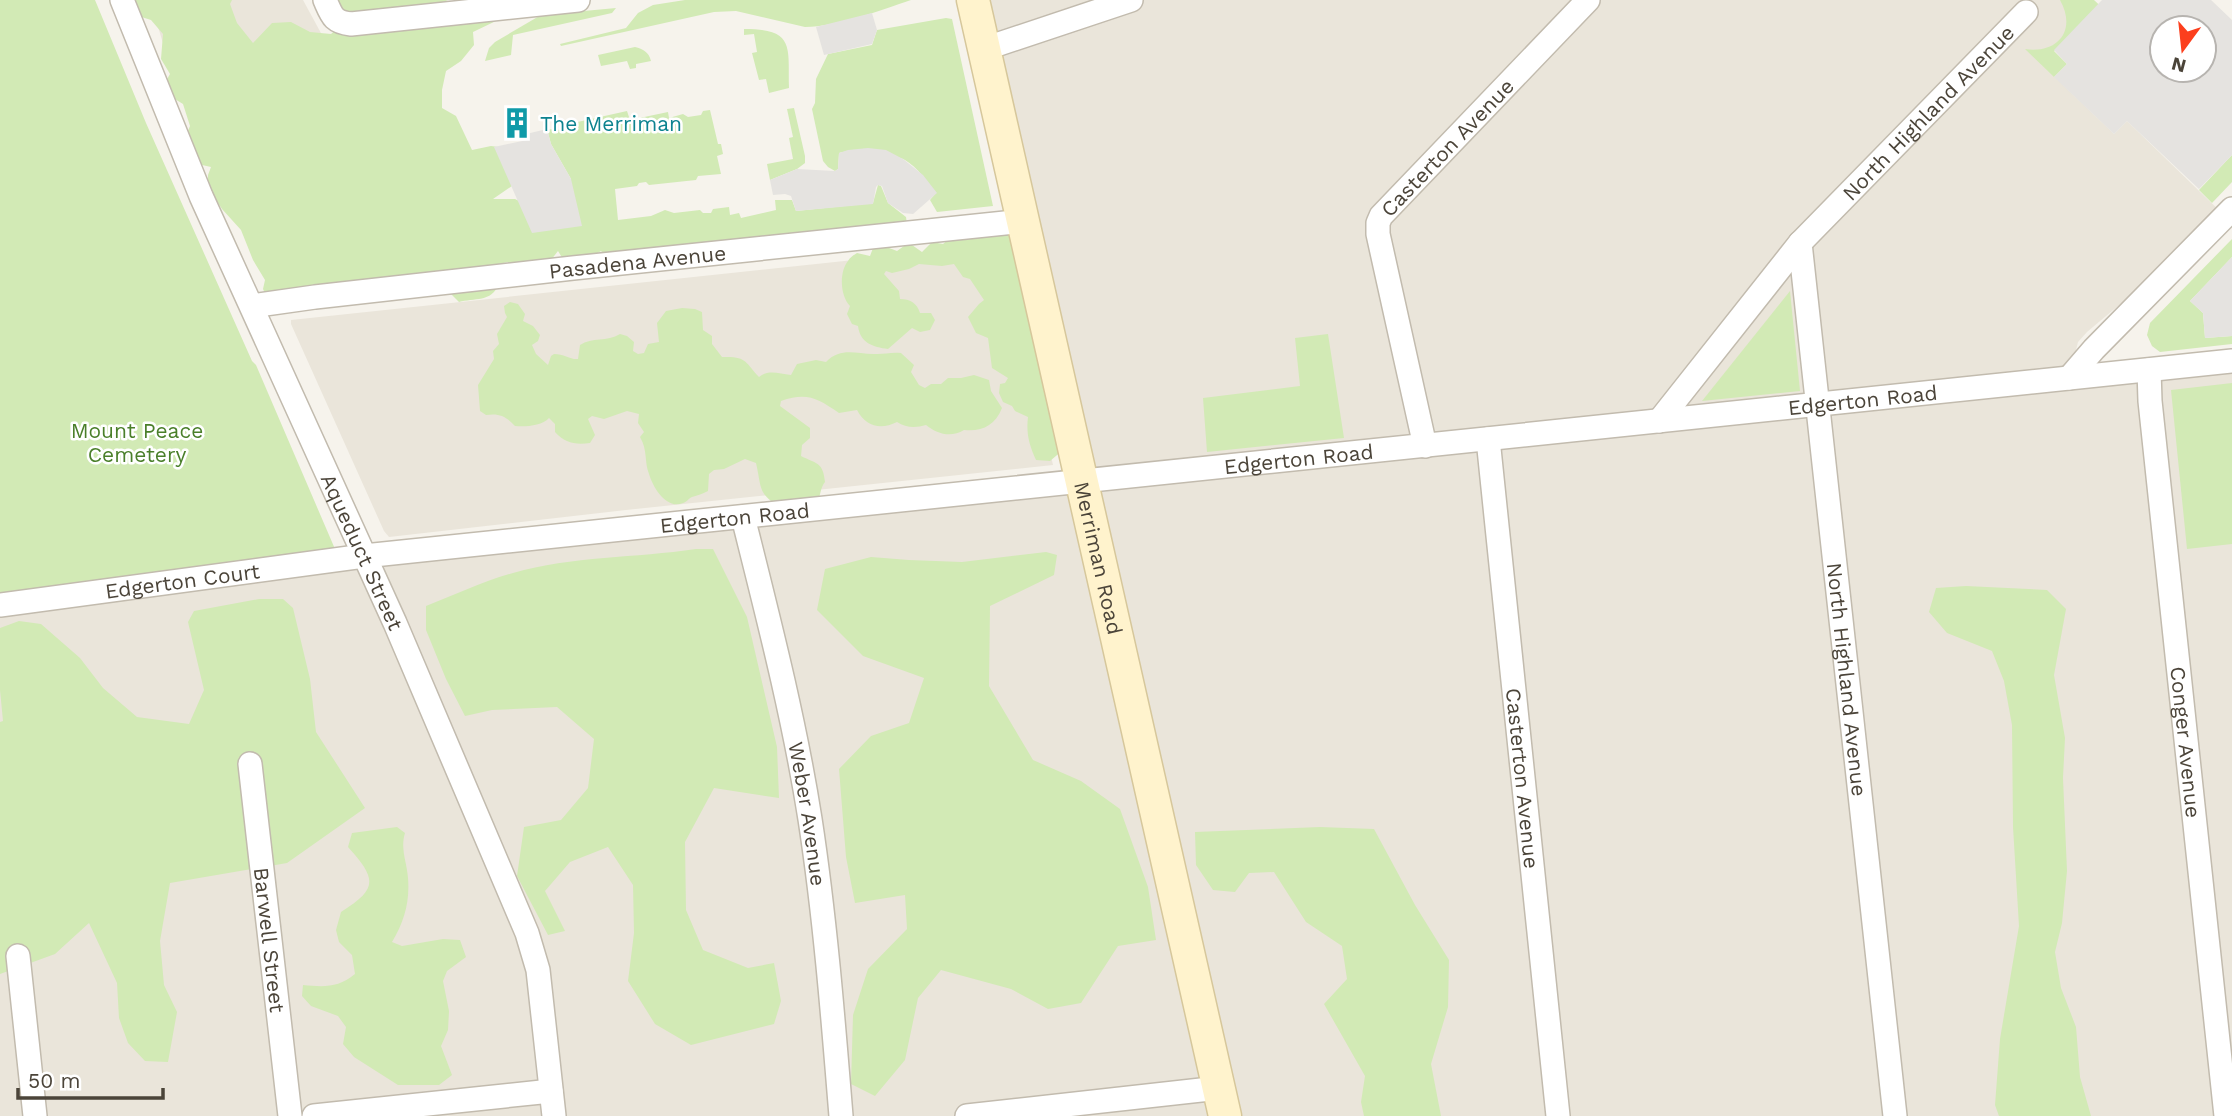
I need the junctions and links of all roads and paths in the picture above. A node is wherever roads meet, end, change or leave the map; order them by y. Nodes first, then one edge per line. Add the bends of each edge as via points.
1 (122, 0) edge
2 (325, 0) edge
3 (578, 0) edge
4 (973, 0) edge
5 (1131, 0) edge
6 (1588, 0) edge
7 (2026, 12) dead end
8 (984, 49) junction
9 (2232, 209) edge
10 (1024, 221) junction
11 (1800, 243) junction
12 (252, 306) junction
13 (2232, 361) edge
14 (2149, 370) junction
15 (2069, 379) junction
16 (1818, 404) junction
17 (1658, 421) junction
18 (1488, 439) junction
19 (1424, 446) junction
20 (1083, 481) junction
21 (743, 517) junction
22 (364, 556) junction
23 (0, 605) edge
24 (250, 764) dead end
25 (18, 956) dead end
26 (551, 1091) junction
27 (1222, 1102) edge
28 (35, 1116) edge
29 (290, 1116) edge
30 (314, 1116) edge
31 (554, 1116) edge
32 (841, 1116) edge
33 (967, 1116) edge
34 (1558, 1116) edge
35 (1895, 1116) edge
36 (2226, 1116) edge

1 - 12 street, Aqueduct Street via 201,195
2 - 3 street via 332,17 351,24
4 - 8 main road, Merriman Road
5 - 8 street
6 - 19 street, Casterton Avenue via 1378,223
7 - 11 street, North Highland Avenue
8 - 10 main road, Merriman Road
9 - 15 street
10 - 12 street, Pasadena Avenue
10 - 20 main road, Merriman Road
11 - 16 street, North Highland Avenue
11 - 17 street, North Highland Avenue
12 - 22 street, Aqueduct Street
13 - 14 street, Edgerton Road
14 - 15 street, Edgerton Road
14 - 36 street, Conger Avenue
15 - 16 street, Edgerton Road
16 - 17 street, Edgerton Road
16 - 35 street, North Highland Avenue
17 - 18 street, Edgerton Road
18 - 19 street, Edgerton Road
18 - 34 street, Casterton Avenue
19 - 20 street, Edgerton Road
20 - 21 street, Edgerton Road
20 - 27 main road, Merriman Road
21 - 22 street, Edgerton Road
21 - 32 street, Weber Avenue via 809,817
22 - 23 street, Edgerton Court
22 - 26 street, Aqueduct Street via 534,953
24 - 29 street, Barwell Street
25 - 28 street
26 - 30 street
26 - 31 street, Aqueduct Street
27 - 33 street

